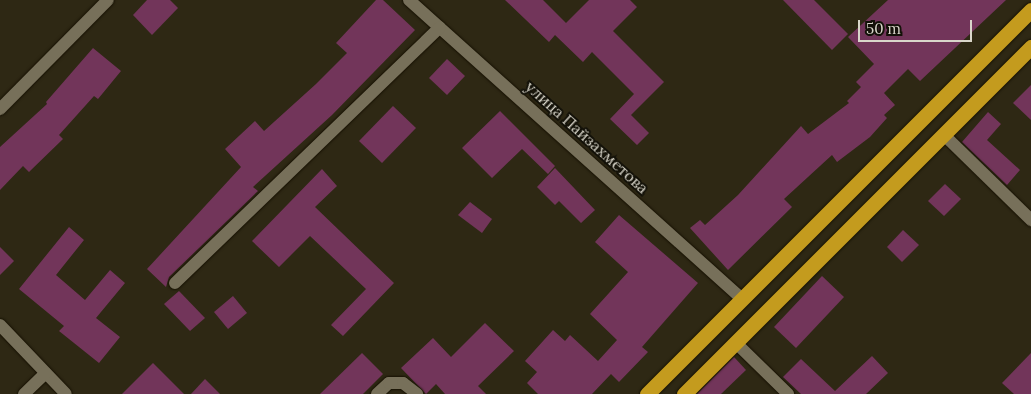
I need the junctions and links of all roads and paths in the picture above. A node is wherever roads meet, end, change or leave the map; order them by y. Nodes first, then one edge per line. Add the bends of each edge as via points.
1 (108, 0) edge
2 (409, 0) edge
3 (1031, 10) edge
4 (440, 27) junction
5 (1031, 48) edge
6 (0, 109) edge
7 (944, 135) junction
8 (1031, 220) edge
9 (175, 283) dead end
10 (742, 299) junction
11 (0, 325) edge
12 (736, 343) junction
13 (46, 373) junction
14 (24, 394) edge
15 (66, 394) edge
16 (377, 394) edge
17 (417, 394) edge
18 (647, 394) edge
19 (684, 394) edge
20 (788, 394) edge

1 - 6 street
2 - 4 street, улица Пайзахметова
3 - 10 highway
4 - 9 street
4 - 10 street, улица Пайзахметова
5 - 7 highway
7 - 8 street
7 - 12 highway
10 - 18 highway
11 - 13 street
12 - 19 highway
12 - 20 street
13 - 14 street
13 - 15 street
16 - 17 street via 388,384 403,382

